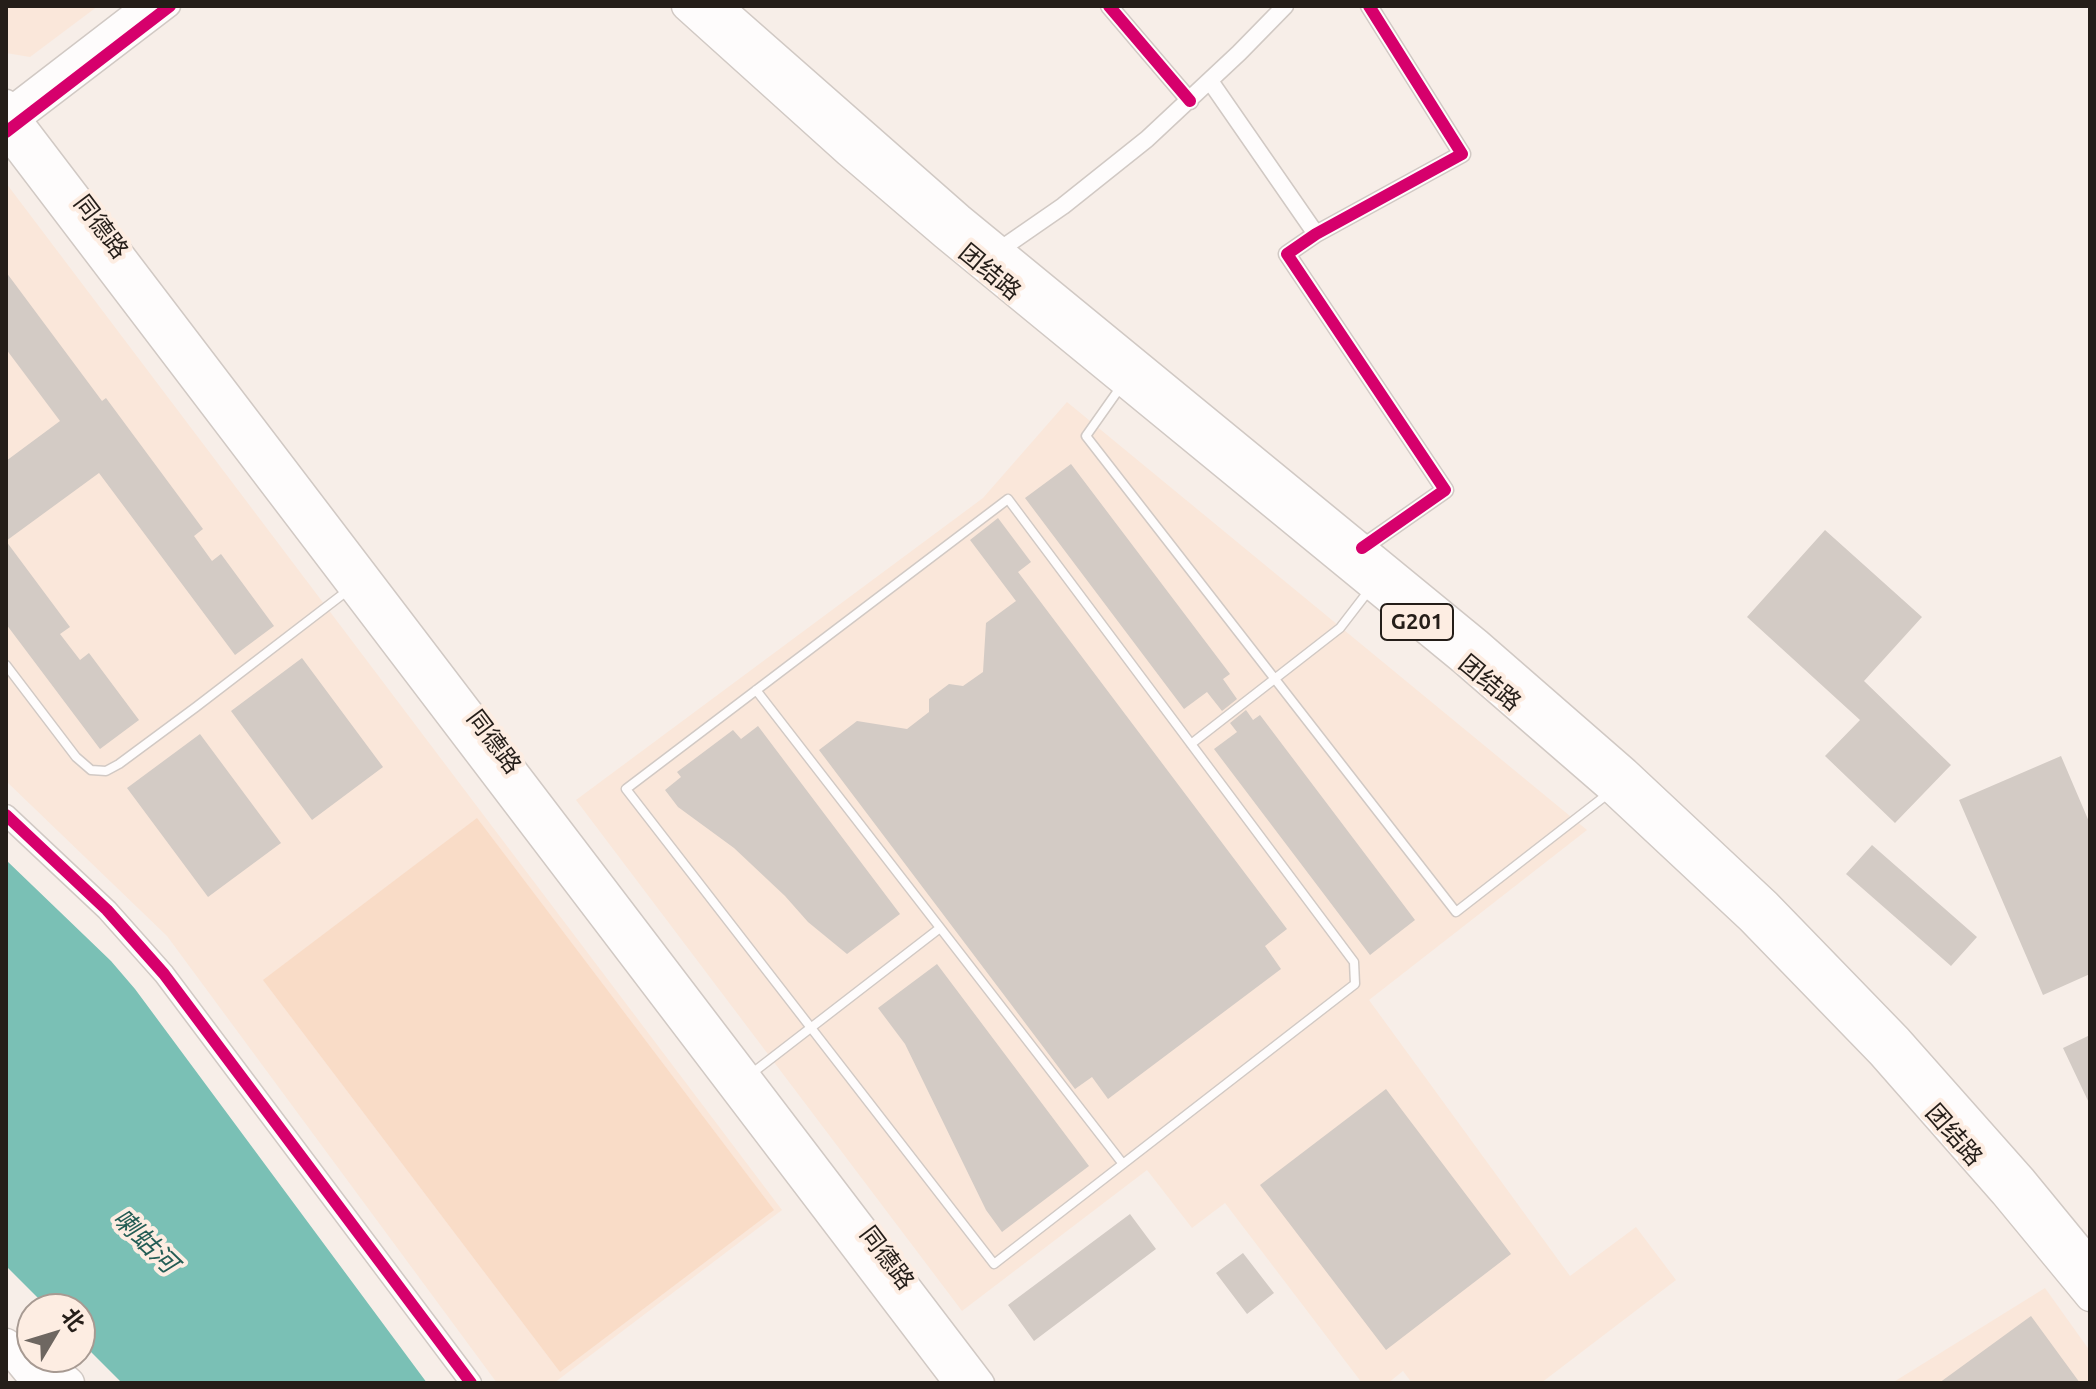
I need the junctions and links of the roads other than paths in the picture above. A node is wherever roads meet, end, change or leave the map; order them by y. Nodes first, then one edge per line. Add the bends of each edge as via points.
1 (141, 6) edge
2 (170, 6) edge
3 (686, 6) edge
4 (718, 6) edge
5 (1109, 6) edge
6 (1285, 6) edge
7 (1369, 6) edge
8 (1210, 81) junction
9 (1190, 101) junction
10 (9, 118) edge
11 (1316, 234) junction
12 (998, 251) junction
13 (1125, 381) junction
14 (1362, 548) junction
15 (1373, 585) junction
16 (351, 588) junction
17 (6, 665) edge
18 (1275, 679) junction
19 (756, 690) junction
20 (1191, 744) junction
21 (1613, 790) junction
22 (6, 815) edge
23 (940, 928) junction
24 (810, 1027) junction
25 (748, 1076) junction
26 (1123, 1164) junction
27 (2090, 1263) edge
28 (2090, 1297) edge
29 (6, 1344) edge
30 (38, 1383) edge
31 (471, 1383) edge
32 (956, 1383) edge
33 (982, 1383) edge

1 - 10 street
2 - 10 street
3 - 13 highway, 团结路 / G201 via 872,173
4 - 12 highway, 团结路 / G201
5 - 9 street
6 - 8 street
7 - 11 street via 1462,154
8 - 9 street
8 - 11 street
9 - 12 street via 1106,174
10 - 16 main road, 同德路
10 - 25 main road, 同德路
11 - 14 street via 1287,254 1445,490
12 - 14 highway, 团结路 / G201
13 - 15 highway, 团结路 / G201
13 - 18 lane via 1086,436
14 - 27 highway, 团结路 / G201 via 1552,706 1766,904 1939,1086
15 - 18 lane via 1340,628
15 - 21 highway, 团结路 / G201
16 - 17 lane via 106,771 91,770 76,757
16 - 32 main road, 同德路
18 - 20 lane
18 - 21 lane via 1456,912
19 - 20 lane via 1008,499
19 - 23 lane
19 - 24 lane via 626,789
20 - 26 lane via 1354,962 1355,984
21 - 28 highway, 团结路 / G201 via 1751,919 1882,1054
22 - 31 street via 107,910 164,974
23 - 24 lane
23 - 26 lane
24 - 25 lane
24 - 26 lane via 994,1264
25 - 33 main road, 同德路
29 - 30 highway

